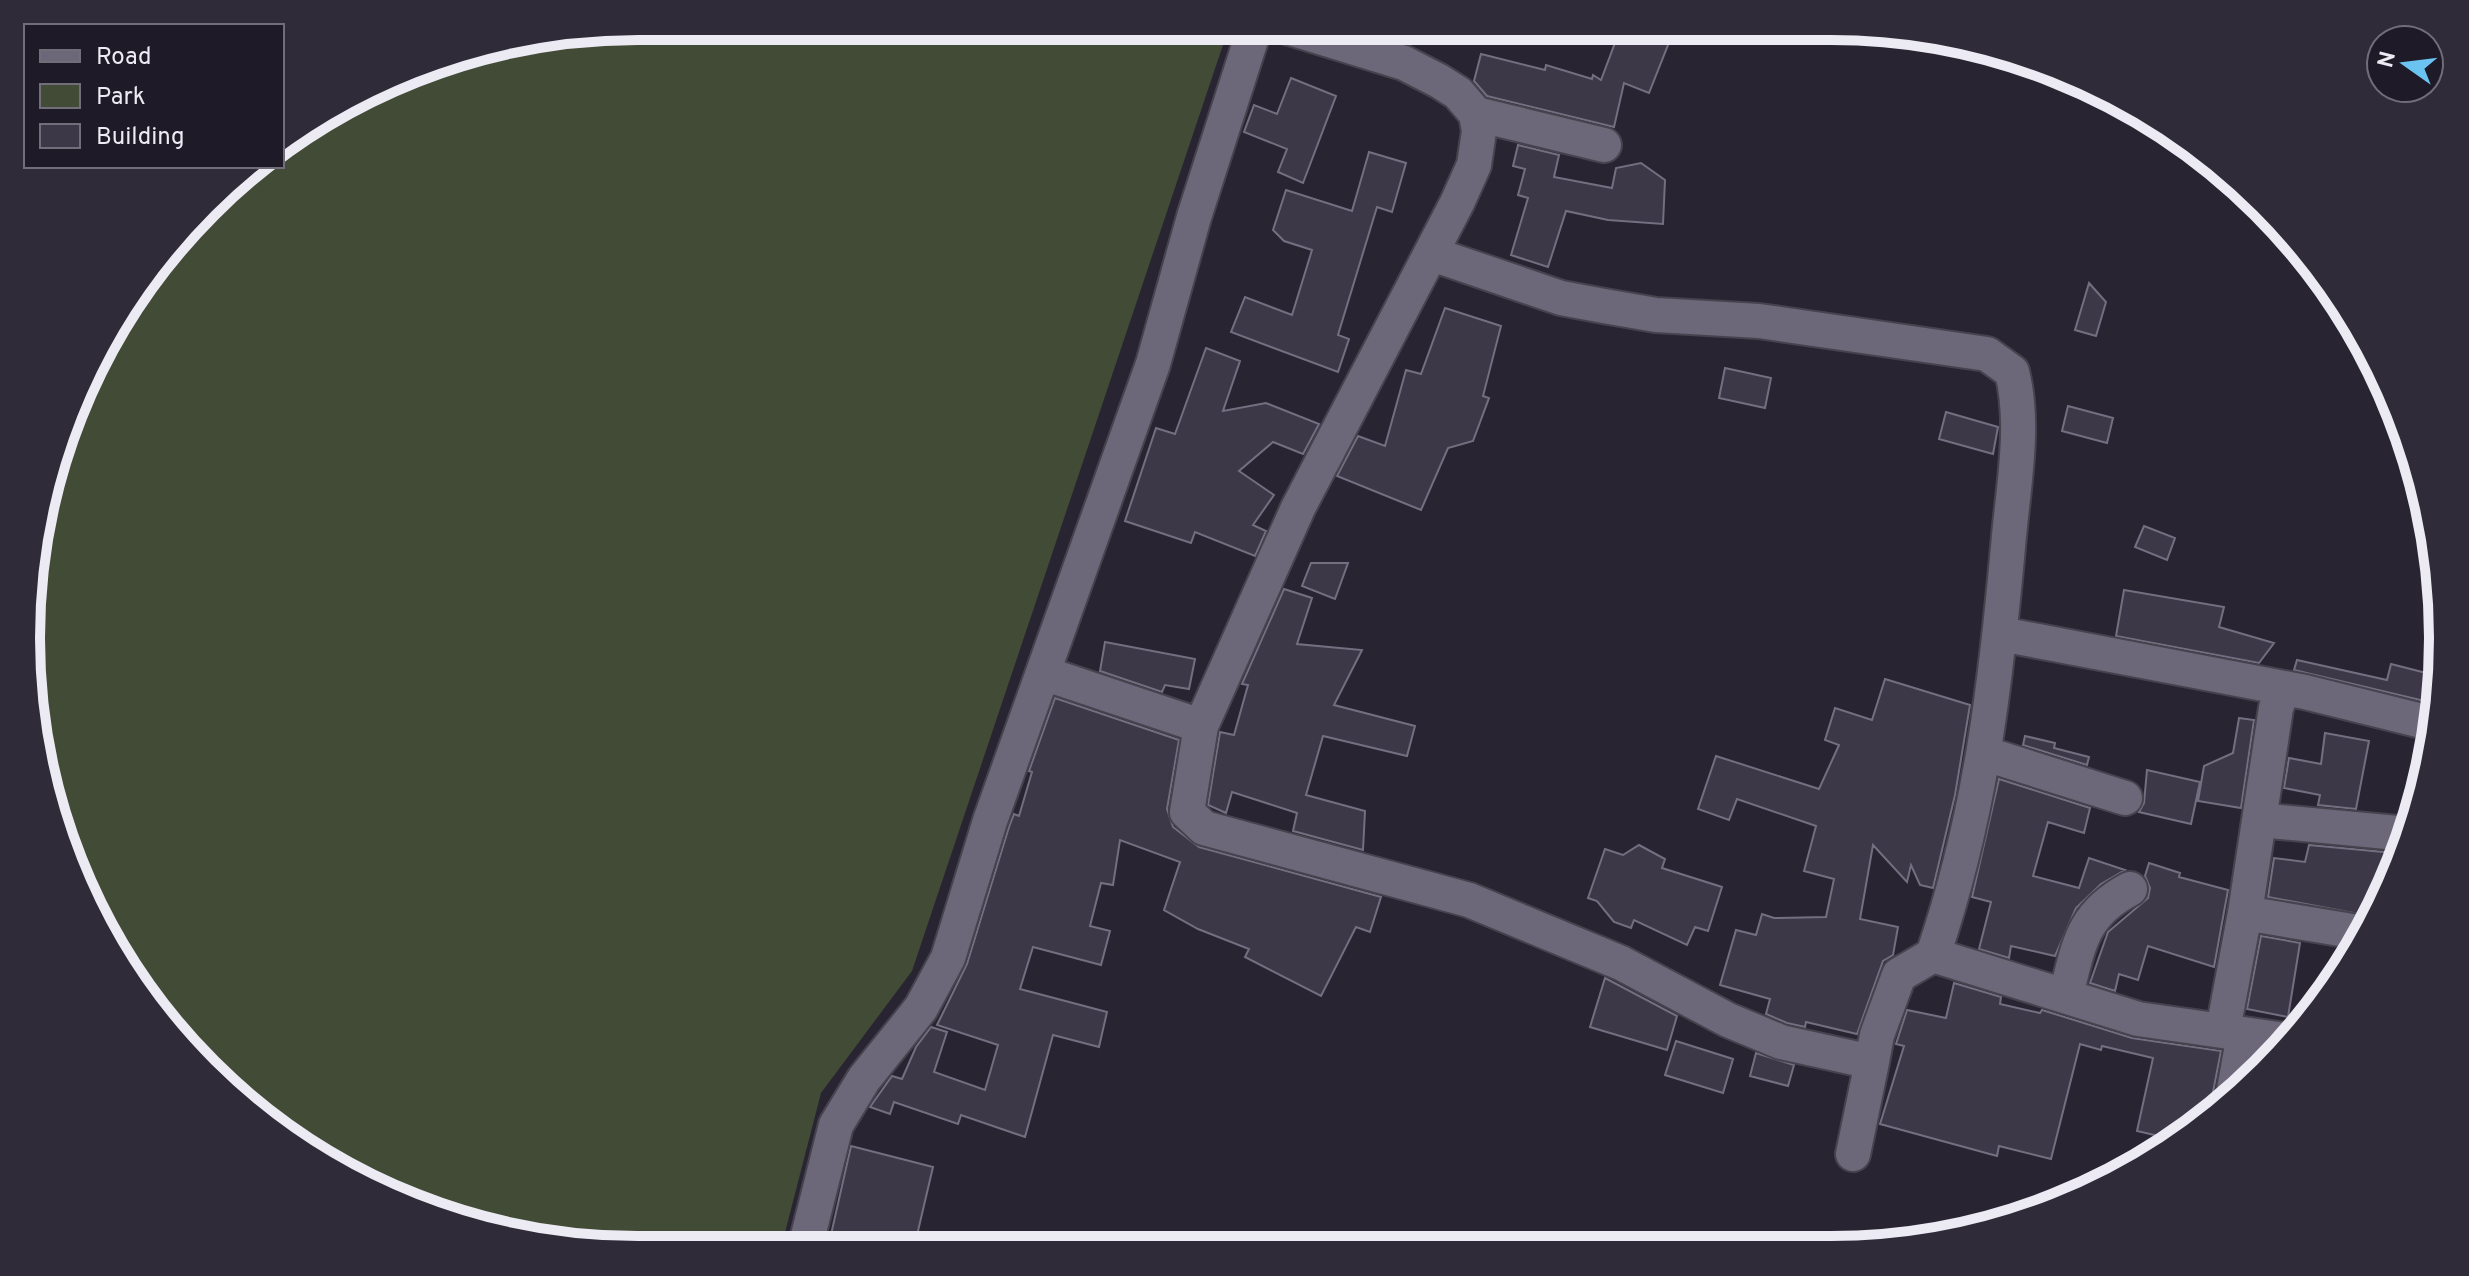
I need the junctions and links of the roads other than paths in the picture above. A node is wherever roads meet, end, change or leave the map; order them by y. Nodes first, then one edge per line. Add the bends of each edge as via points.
1 (1251, 40) edge
2 (1329, 40) edge
3 (1476, 114) junction
4 (1604, 145) dead end
5 (1432, 254) junction
6 (2001, 634) junction
7 (1043, 673) junction
8 (2288, 689) junction
9 (2423, 721) edge
10 (1201, 726) junction
11 (1986, 754) junction
12 (2125, 798) dead end
13 (2259, 820) junction
14 (2396, 833) edge
15 (2130, 889) dead end
16 (2245, 913) junction
17 (2352, 931) edge
18 (1933, 955) junction
19 (2066, 995) junction
20 (2233, 1032) junction
21 (2275, 1038) edge
22 (1872, 1062) junction
23 (2233, 1081) edge
24 (1853, 1154) dead end
25 (808, 1236) edge

1 - 7 street via 1153,364
2 - 3 street via 1404,63 1458,93
3 - 4 street
3 - 5 street via 1474,165
5 - 6 street via 1561,298 1656,315 1759,321 1987,354 2001,361 2012,372 2018,410
5 - 10 street via 1298,508
6 - 8 street
6 - 11 street
7 - 10 street
7 - 25 street via 948,958 921,1008 864,1079 836,1125
8 - 9 street
8 - 13 street via 2276,708
10 - 22 street via 1187,812 1204,828 1469,900 1621,963 1781,1042
11 - 12 street
11 - 18 street via 1955,889
13 - 14 street
13 - 16 street
15 - 19 street via 2091,917
16 - 17 street
16 - 20 street
18 - 19 street
18 - 22 street via 1899,975
19 - 20 street via 2138,1019
20 - 21 street
20 - 23 street
22 - 24 street

